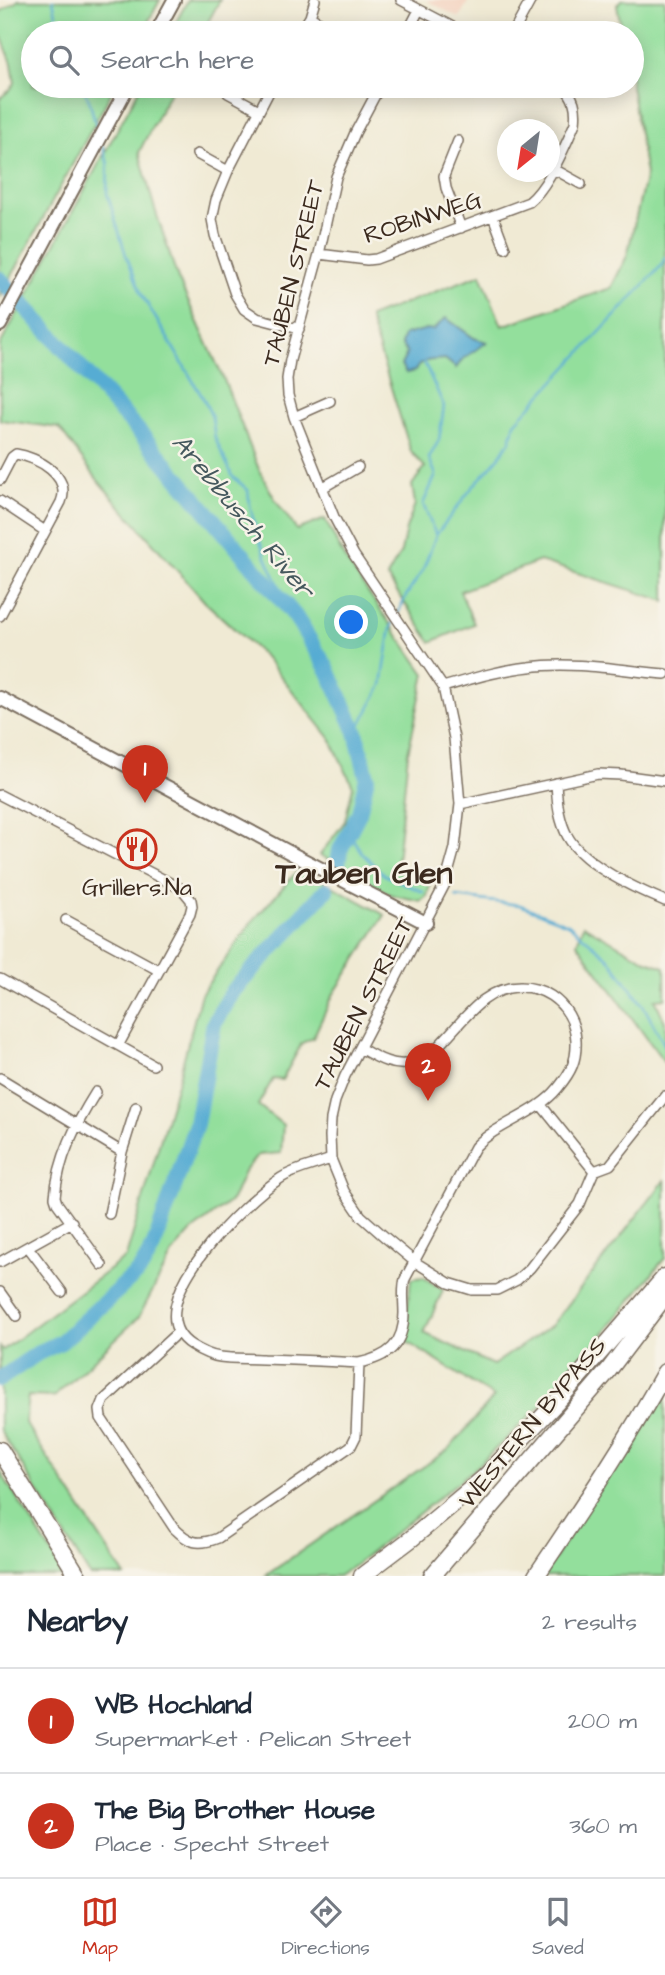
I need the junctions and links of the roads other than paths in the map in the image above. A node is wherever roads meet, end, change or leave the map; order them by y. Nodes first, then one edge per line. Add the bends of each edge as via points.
1 (174, 0) edge
2 (315, 0) edge
3 (401, 0) edge
4 (531, 0) edge
5 (419, 10) junction
6 (310, 17) junction
7 (163, 21) edge
8 (308, 21) edge
9 (318, 21) edge
10 (413, 21) edge
11 (441, 21) edge
12 (520, 21) edge
13 (122, 98) edge
14 (237, 98) edge
15 (266, 98) edge
16 (374, 98) edge
17 (573, 98) edge
18 (259, 110) junction
19 (458, 141) dead end
20 (560, 153) edge
21 (197, 154) dead end
22 (228, 171) junction
23 (560, 172) edge
24 (544, 182) edge
25 (581, 184) dead end
26 (493, 216) junction
27 (461, 228) junction
28 (505, 248) dead end
29 (318, 254) junction
30 (0, 325) edge
31 (299, 328) junction
32 (330, 401) dead end
33 (294, 417) junction
34 (358, 467) dead end
35 (0, 480) edge
36 (322, 488) junction
37 (0, 501) edge
38 (45, 531) junction
39 (0, 616) edge
40 (665, 674) edge
41 (443, 687) junction
42 (0, 698) edge
43 (665, 781) edge
44 (555, 783) junction
45 (0, 795) edge
46 (460, 804) junction
47 (665, 901) edge
48 (66, 920) dead end
49 (426, 923) junction
50 (158, 970) junction
51 (0, 979) edge
52 (119, 1044) junction
53 (360, 1048) junction
54 (153, 1065) dead end
55 (0, 1077) edge
56 (96, 1092) dead end
57 (665, 1096) edge
58 (541, 1105) junction
59 (136, 1107) dead end
60 (76, 1123) junction
61 (122, 1152) junction
62 (331, 1159) junction
63 (594, 1171) junction
64 (109, 1214) dead end
65 (72, 1223) junction
66 (28, 1247) junction
67 (0, 1262) edge
68 (415, 1262) junction
69 (102, 1265) dead end
70 (665, 1277) edge
71 (0, 1292) edge
72 (62, 1292) dead end
73 (665, 1296) edge
74 (17, 1316) dead end
75 (178, 1332) junction
76 (359, 1363) junction
77 (665, 1372) edge
78 (0, 1450) edge
79 (78, 1576) edge
80 (362, 1576) edge
81 (432, 1576) edge
82 (536, 1576) edge

1 - 7 street
2 - 6 street
3 - 5 street
4 - 12 street
5 - 10 street
5 - 11 street
6 - 8 street
6 - 9 street
13 - 30 street
14 - 18 street
15 - 18 street
16 - 29 street, TAUBEN STREET via 336,177
17 - 20 street, ROBINWEG via 576,112
18 - 22 street
19 - 27 street via 444,181
21 - 22 street
22 - 31 street via 212,219 235,294 244,309 257,318
23 - 25 street
24 - 26 street, ROBINWEG via 536,196 521,206
26 - 27 street, ROBINWEG
26 - 28 street
27 - 29 street, ROBINWEG via 367,260
29 - 31 street, TAUBEN STREET
31 - 33 street, TAUBEN STREET via 287,379
32 - 33 street
33 - 36 street, TAUBEN STREET
34 - 36 street
35 - 38 street via 16,454 47,467 62,481 63,496
36 - 41 street, TAUBEN STREET via 354,555
37 - 38 street
38 - 39 street
40 - 41 street via 540,666
41 - 46 street, TAUBEN STREET via 454,738
42 - 49 street
43 - 44 street via 609,774
44 - 46 street
44 - 47 street via 565,832 581,854
45 - 50 street via 188,894 190,914
46 - 49 street, TAUBEN STREET via 447,877
48 - 50 street
49 - 53 street, TAUBEN STREET
50 - 52 street
51 - 52 street
52 - 54 street
53 - 58 street via 390,1063 419,1062 487,996 510,988 536,989 561,1004 572,1020 577,1056 570,1072
53 - 62 street, TAUBEN STREET via 335,1101
55 - 60 street
56 - 60 street
57 - 63 street via 610,1165
58 - 63 street
58 - 68 street via 475,1147
59 - 61 street
60 - 61 street
60 - 65 street via 55,1197
61 - 64 street
62 - 68 street, TAUBEN STREET via 361,1216
62 - 75 street via 284,1176 208,1246 182,1287 174,1315
63 - 68 street, TAUBEN STREET via 580,1204 530,1268 507,1287 472,1290 449,1283
65 - 66 street
65 - 69 street
66 - 67 street
66 - 72 street
68 - 76 street via 403,1286 400,1336 379,1359
70 - 80 highway via 484,1478
71 - 74 street
73 - 81 highway, WESTERN BYPASS via 608,1371
75 - 76 street via 194,1347 218,1357
75 - 76 street via 104,1400 100,1410 174,1528 193,1542 218,1538 351,1446 356,1436
77 - 82 highway via 594,1491
78 - 79 highway

